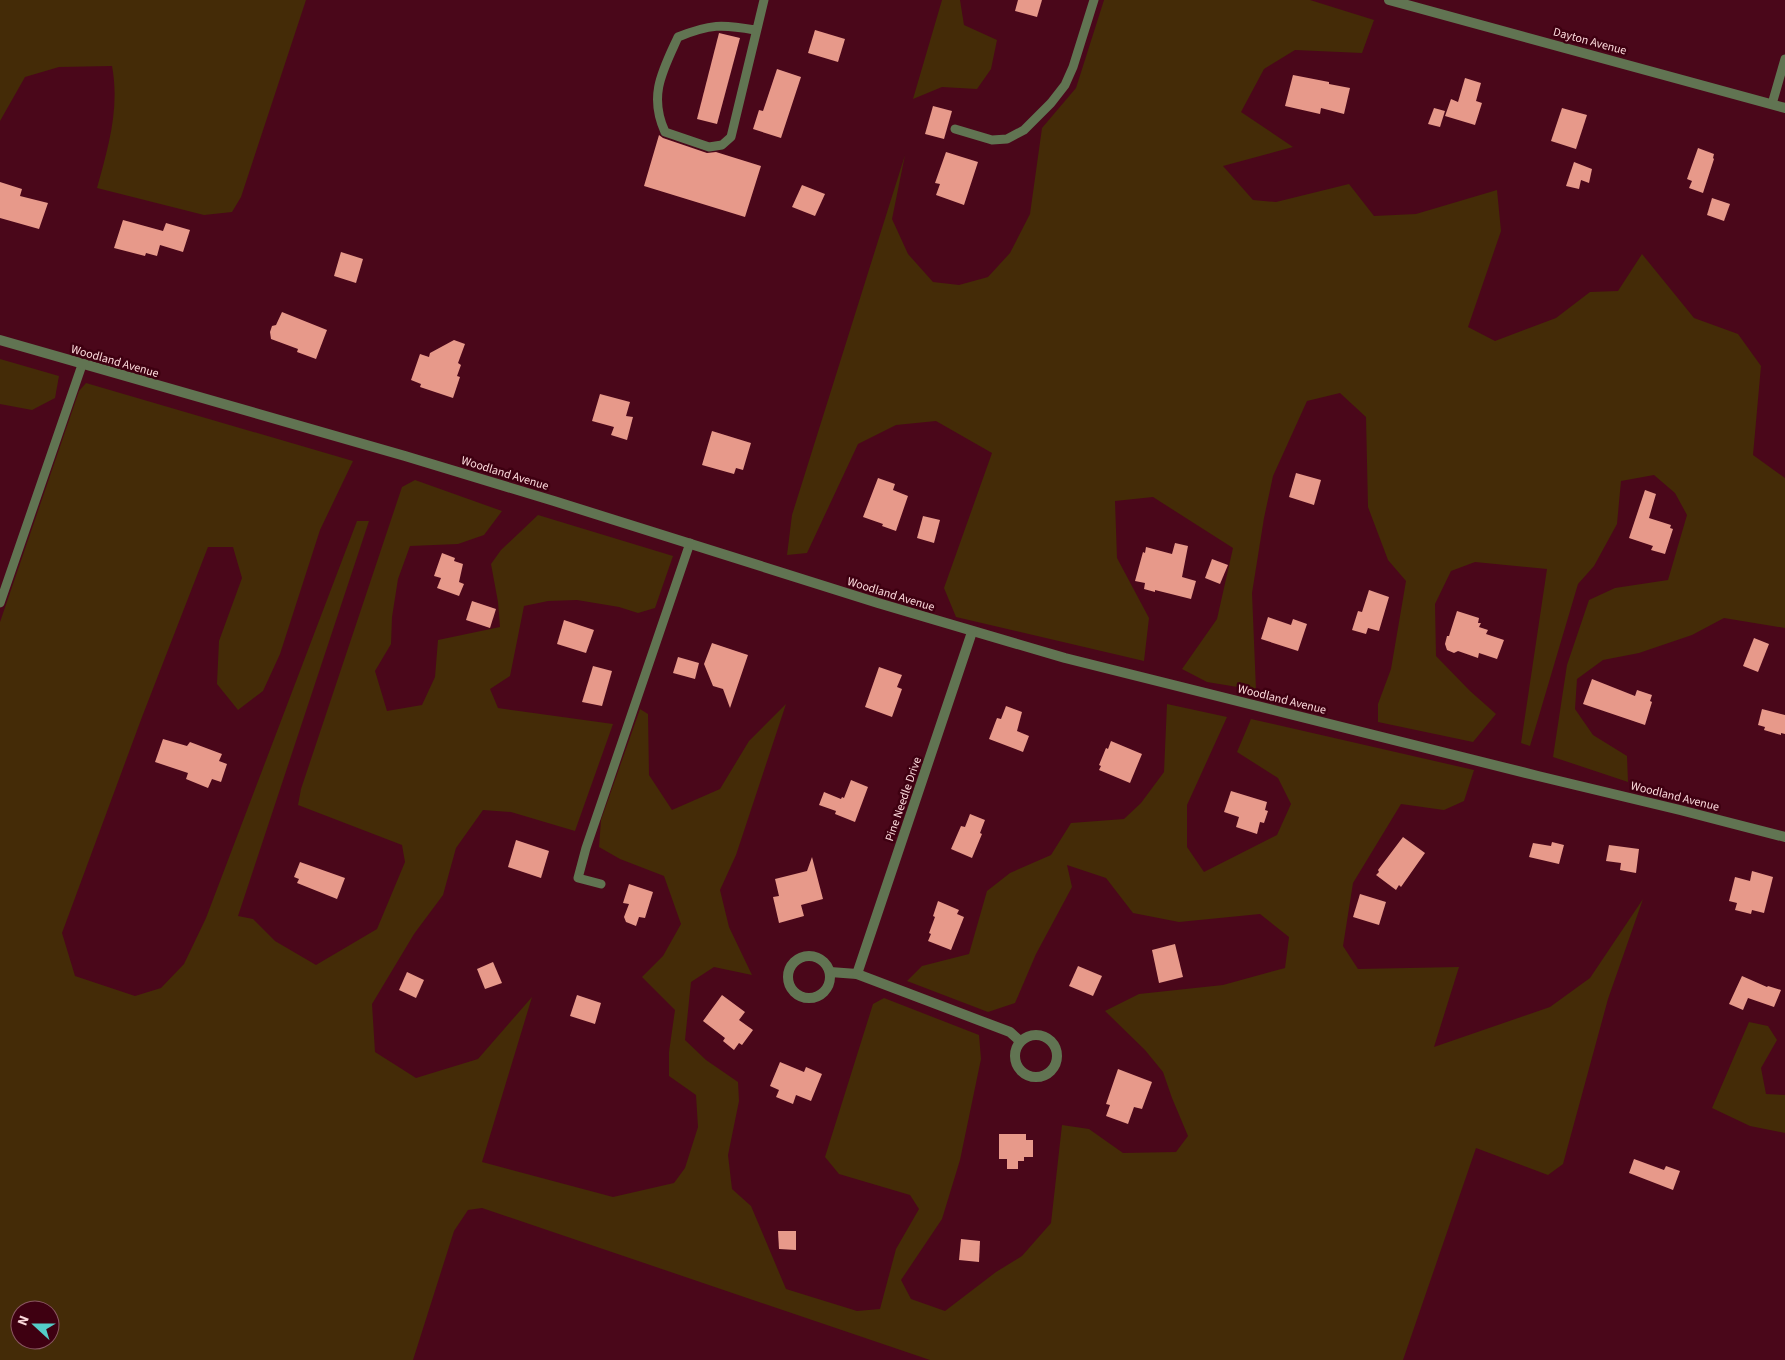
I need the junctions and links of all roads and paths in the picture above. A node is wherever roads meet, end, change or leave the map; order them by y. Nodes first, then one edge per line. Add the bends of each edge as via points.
1 (764, 0) edge
2 (1094, 0) edge
3 (1389, 0) edge
4 (756, 30) junction
5 (1785, 59) edge
6 (1772, 104) junction
7 (1785, 108) edge
8 (955, 129) dead end
9 (0, 340) edge
10 (82, 365) junction
11 (690, 544) junction
12 (0, 603) edge
13 (972, 632) junction
14 (1785, 837) edge
15 (601, 884) dead end
16 (830, 972) junction
17 (857, 974) junction
18 (1020, 1041) junction

1 - 4 lane
2 - 8 lane via 1065,85 1052,103 1024,130 1007,139 992,140
3 - 6 street, Dayton Avenue
4 - 4 lane via 730,137 722,145 708,147 665,132 656,102 659,78 678,37 699,28 726,24
5 - 6 lane
6 - 7 street, Dayton Avenue
9 - 10 street, Woodland Avenue
10 - 11 street, Woodland Avenue via 405,456
10 - 12 lane
11 - 13 street, Woodland Avenue
11 - 15 lane via 578,878
13 - 14 street, Woodland Avenue
13 - 17 street, Pine Needle Drive
16 - 16 street via 823,960 803,956 792,963 788,983 797,995 811,998 828,986
16 - 17 street
17 - 18 street via 1010,1032
18 - 18 street via 1014,1055 1018,1068 1030,1077 1044,1076 1057,1058 1050,1040 1032,1035

